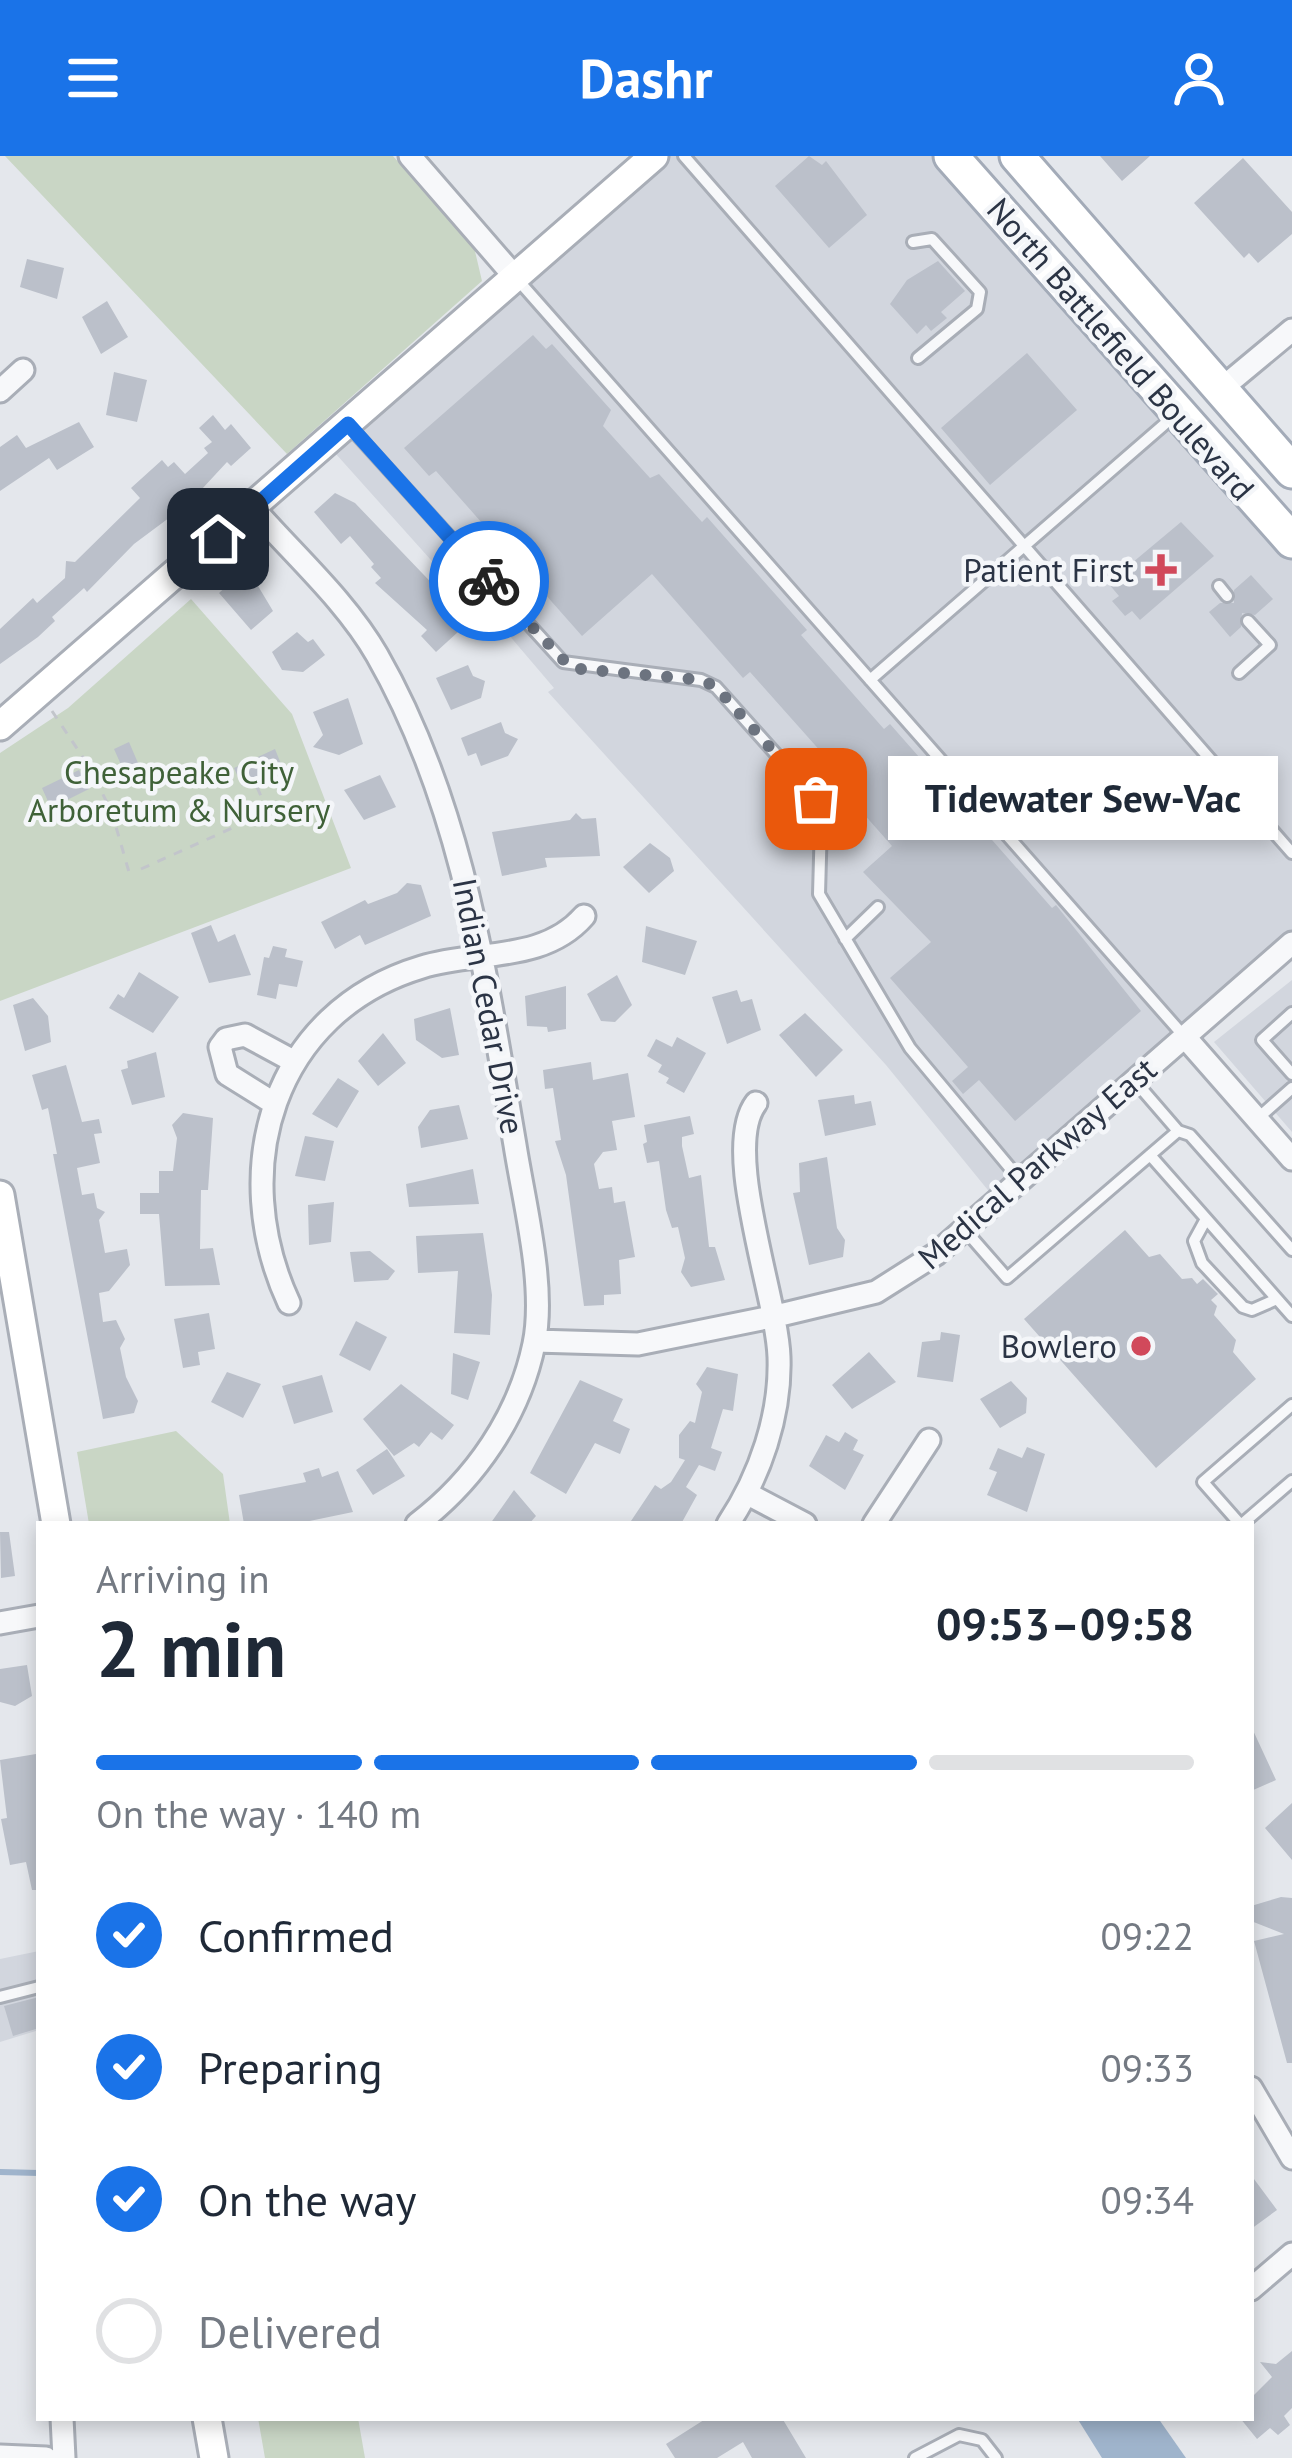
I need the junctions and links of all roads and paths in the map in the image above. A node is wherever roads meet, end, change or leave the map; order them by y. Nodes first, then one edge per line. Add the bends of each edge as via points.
1 (410, 156) edge
2 (654, 156) edge
3 (684, 156) edge
4 (951, 156) edge
5 (1017, 156) edge
6 (914, 242) dead end
7 (515, 277) junction
8 (1292, 330) edge
9 (918, 358) dead end
10 (22, 370) dead end
11 (1220, 389) junction
12 (0, 391) edge
13 (1176, 413) junction
14 (348, 424) junction
15 (1292, 471) edge
16 (254, 508) junction
17 (1292, 542) edge
18 (1024, 546) junction
19 (1249, 621) dead end
20 (1239, 673) dead end
21 (870, 680) junction
22 (40, 696) junction
23 (0, 726) edge
24 (92, 772) junction
25 (81, 773) dead end
26 (257, 787) dead end
27 (279, 807) dead end
28 (267, 812) junction
29 (186, 834) dead end
30 (190, 843) junction
31 (1292, 853) edge
32 (141, 869) dead end
33 (129, 872) dead end
34 (878, 908) dead end
35 (584, 916) dead end
36 (845, 939) junction
37 (1292, 943) edge
38 (483, 956) junction
39 (1292, 1013) edge
40 (1184, 1036) junction
41 (295, 1062) junction
42 (1292, 1074) edge
43 (1133, 1080) junction
44 (1292, 1088) edge
45 (275, 1103) junction
46 (756, 1103) dead end
47 (1257, 1119) junction
48 (1178, 1131) junction
49 (1150, 1155) junction
50 (1292, 1159) edge
51 (1020, 1180) junction
52 (0, 1195) edge
53 (1206, 1219) junction
54 (964, 1229) junction
55 (1292, 1250) edge
56 (1277, 1299) junction
57 (289, 1303) dead end
58 (776, 1316) junction
59 (1292, 1316) edge
60 (535, 1341) junction
61 (1292, 1405) edge
62 (929, 1441) dead end
63 (1292, 1480) edge
64 (746, 1492) junction
65 (55, 1521) edge
66 (420, 1521) edge
67 (730, 1521) edge
68 (799, 1521) edge
69 (876, 1521) edge
70 (1238, 1521) edge
71 (1244, 1521) edge
72 (36, 1617) edge
73 (0, 1624) edge
74 (36, 1988) edge
75 (0, 1997) edge
76 (1254, 2093) edge
77 (1292, 2158) edge
78 (1292, 2254) edge
79 (1254, 2286) edge
80 (62, 2421) edge
81 (208, 2421) edge
82 (0, 2456) edge
83 (46, 2458) edge
84 (64, 2458) edge
85 (214, 2458) edge
86 (915, 2458) edge
87 (996, 2458) edge

1 - 7 street
2 - 7 street
3 - 18 lane
4 - 13 main road, North Battlefield Boulevard
5 - 11 main road, North Battlefield Boulevard
6 - 9 lane via 932,239 980,292 976,309
7 - 14 street
7 - 21 lane
8 - 11 street
10 - 12 street
11 - 15 main road, North Battlefield Boulevard
13 - 17 main road, North Battlefield Boulevard
13 - 18 lane
14 - 16 street
14 - 36 lane via 563,662 716,687 816,799 819,895
16 - 22 street
16 - 38 street, Indian Cedar Drive via 375,651 458,850
18 - 21 lane
18 - 31 lane
19 - 20 lane via 1270,645
21 - 40 lane
22 - 23 street
22 - 24 path
24 - 25 path
24 - 33 path
26 - 28 path
27 - 28 path
28 - 30 path
29 - 30 path
30 - 32 path
34 - 36 lane
35 - 38 street via 541,946
36 - 51 lane via 910,1048
37 - 40 street, Medical Parkway East
38 - 41 street via 380,983 330,1021
38 - 60 street, Indian Cedar Drive via 534,1249
39 - 42 lane via 1262,1040
40 - 43 street, Medical Parkway East
40 - 47 street
41 - 45 street
41 - 45 street via 245,1035 220,1047 226,1074
43 - 48 lane
43 - 51 street, Medical Parkway East
44 - 47 lane
45 - 57 street via 258,1191 272,1267
46 - 58 street via 745,1120 746,1172
47 - 50 street
48 - 49 lane
48 - 55 lane
49 - 53 lane
49 - 54 lane via 1007,1279
51 - 54 street, Medical Parkway East
52 - 65 street
53 - 56 lane
53 - 56 lane via 1194,1241 1202,1263 1243,1307
54 - 58 street, Medical Parkway East via 876,1292
56 - 59 lane
58 - 60 street, Medical Parkway East via 638,1344
58 - 64 street via 772,1423
60 - 66 street, Indian Cedar Drive via 487,1454
61 - 70 lane via 1203,1482
62 - 69 street
63 - 71 lane
64 - 67 street
64 - 68 street
72 - 73 street
74 - 75 lane
76 - 77 street
78 - 79 street
80 - 84 street
81 - 85 street
82 - 83 street
86 - 87 lane via 959,2434 982,2440

